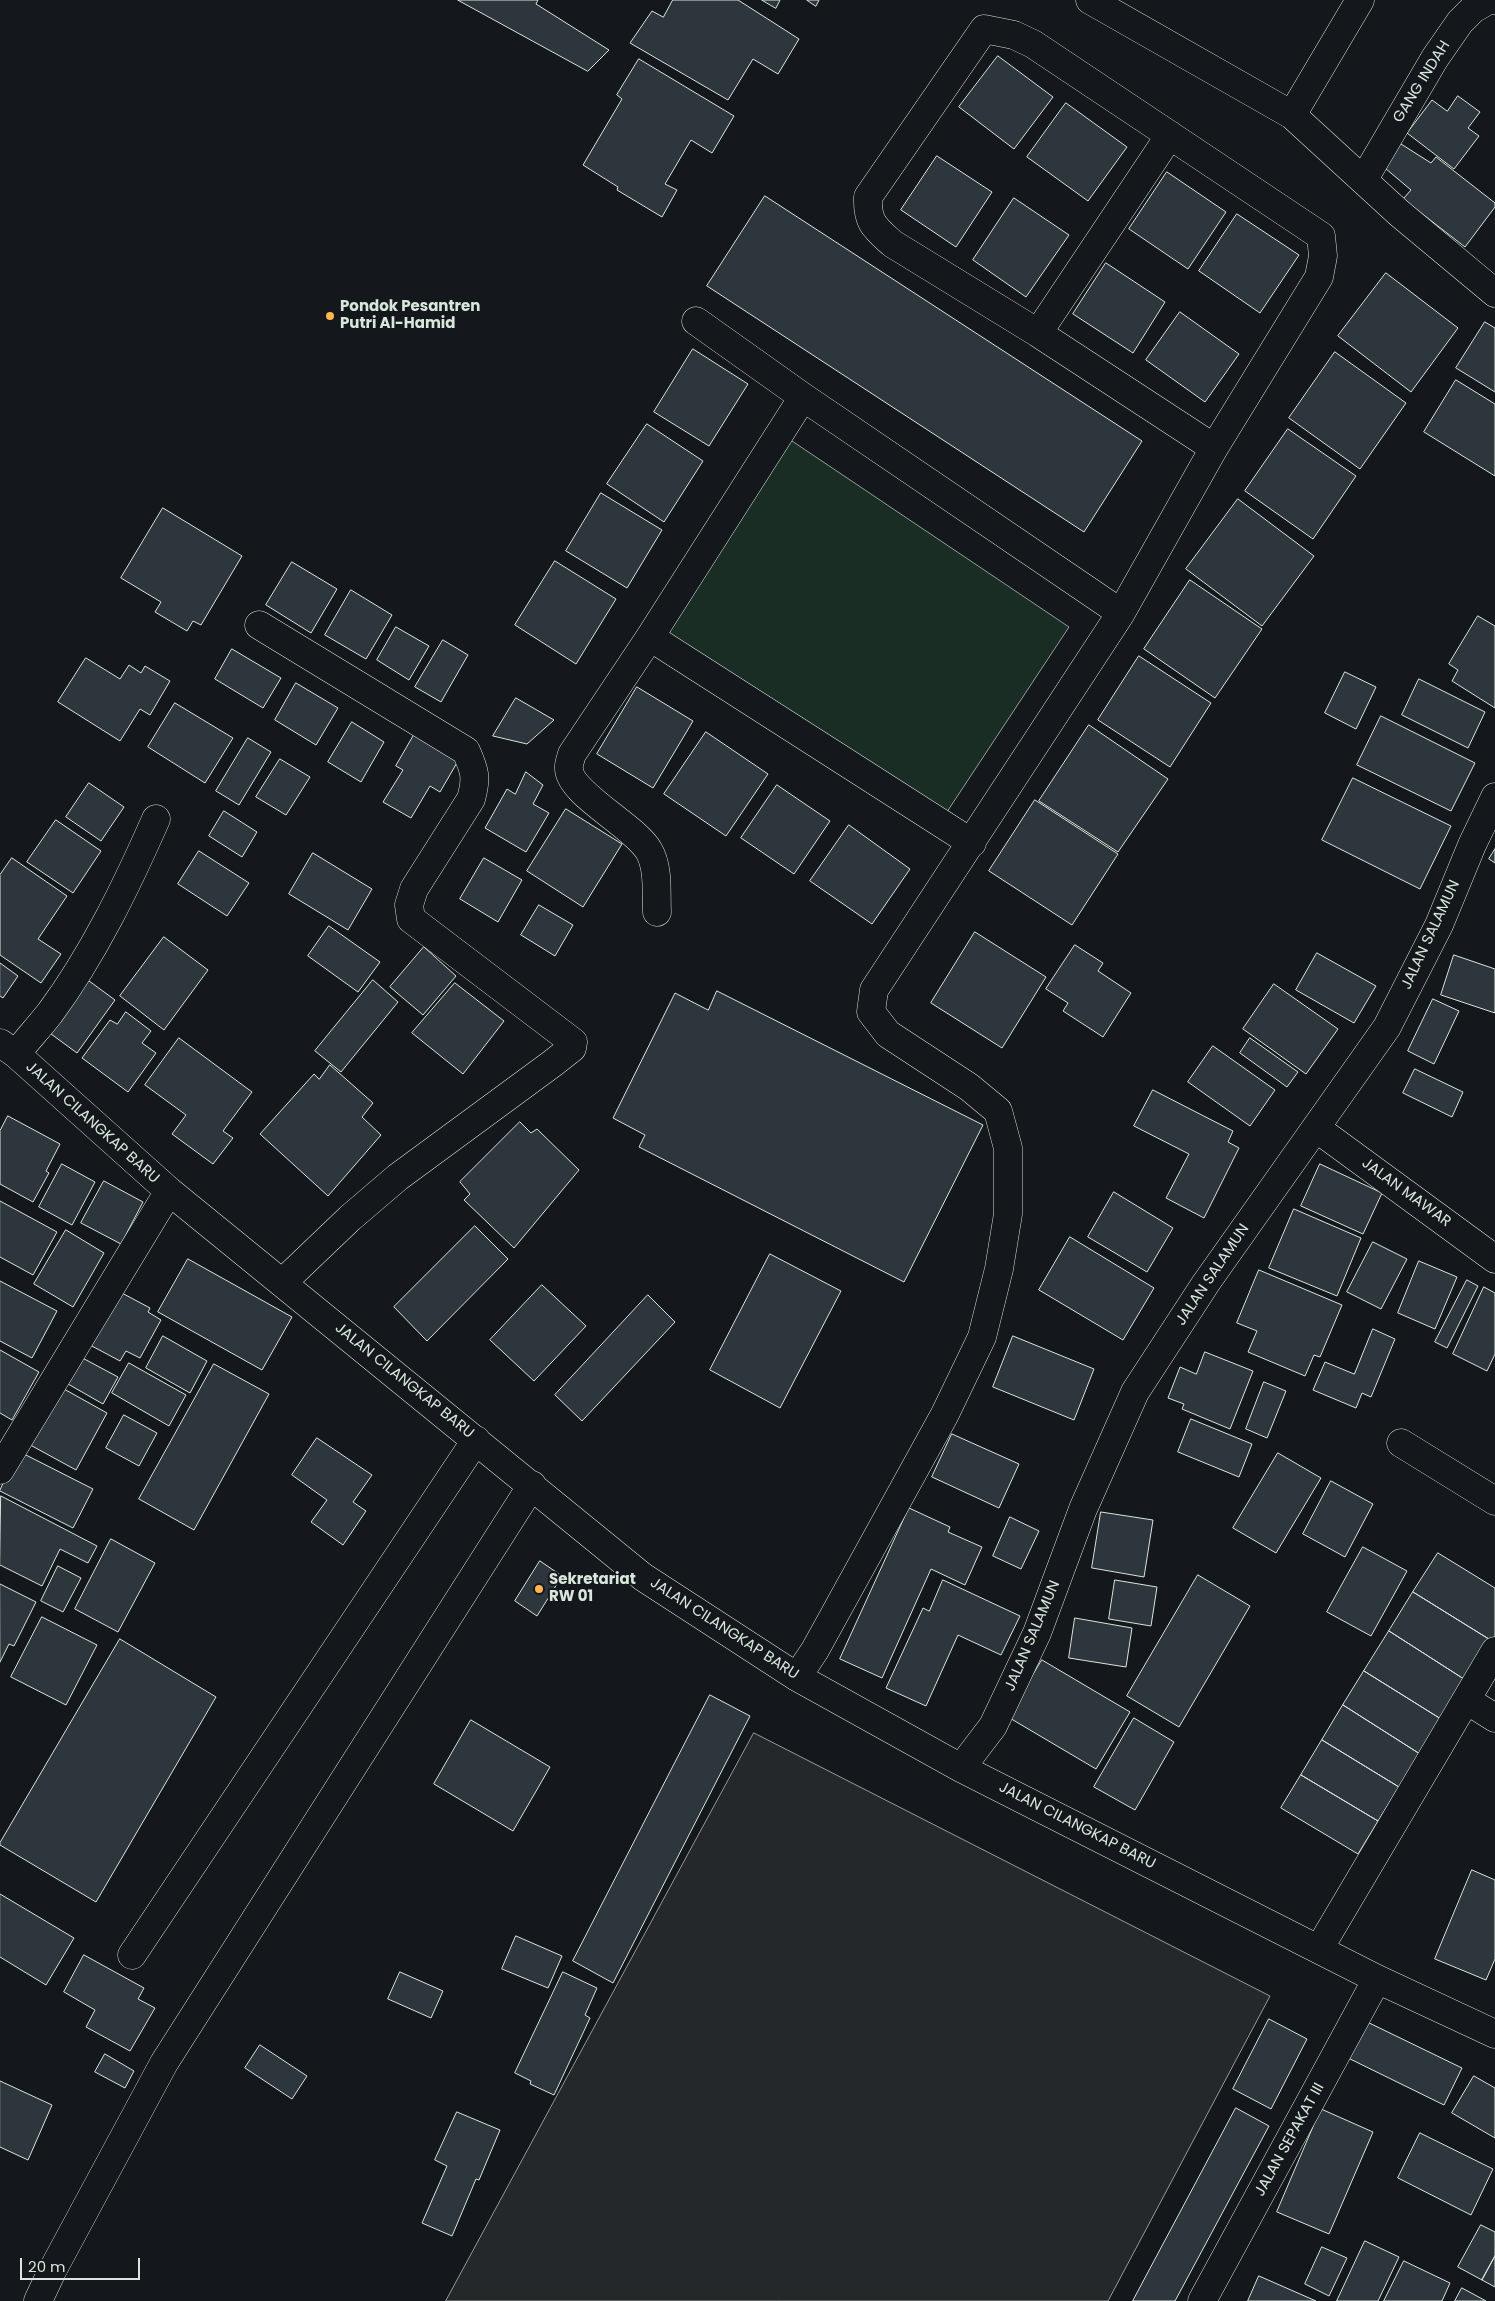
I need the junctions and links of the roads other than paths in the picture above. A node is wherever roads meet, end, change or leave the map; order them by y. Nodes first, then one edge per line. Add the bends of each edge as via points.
1 (1090, 0) edge
2 (1360, 0) edge
3 (1495, 0) edge
4 (1130, 9) edge
5 (1292, 115) junction
6 (1170, 135) junction
7 (1364, 179) junction
8 (1495, 293) edge
9 (696, 321) dead end
10 (1038, 333) junction
11 (803, 397) junction
12 (1214, 448) junction
13 (1121, 613) junction
14 (259, 625) dead end
15 (650, 637) junction
16 (1495, 798) edge
17 (156, 819) dead end
18 (972, 843) junction
19 (657, 912) dead end
20 (8, 1049) edge
21 (1316, 1128) junction
22 (169, 1191) junction
23 (1495, 1259) edge
24 (282, 1283) junction
25 (476, 1440) junction
26 (1401, 1443) dead end
27 (0, 1470) edge
28 (532, 1485) junction
29 (1495, 1500) edge
30 (1495, 1651) edge
31 (1495, 1674) edge
32 (797, 1677) junction
33 (1485, 1712) edge
34 (961, 1768) junction
35 (1326, 1952) junction
36 (132, 1955) dead end
37 (1377, 1979) junction
38 (1495, 2034) edge
39 (38, 2301) edge
40 (1202, 2301) edge

1 - 4 street
2 - 5 street
3 - 7 street, GANG INDAH via 1473,9 1460,22 1435,58
4 - 5 street
5 - 7 street
6 - 10 street
6 - 10 street via 1033,44 1014,35 984,30 868,197 868,214 878,230 893,244
6 - 12 street via 1321,236 1323,256 1319,277
7 - 8 street
9 - 11 street
10 - 12 street
11 - 13 street
11 - 15 street
12 - 13 street
13 - 18 street
14 - 24 street via 466,751 476,782 471,799 414,889 409,904 411,919 573,1042 572,1048 553,1063 398,1177
15 - 18 street
15 - 19 street via 572,754 569,770 575,785 650,851 655,869
16 - 21 street, JALAN SALAMUN via 1439,925 1387,1027
17 - 20 street via 133,872 102,930 50,1012
18 - 32 street via 874,990 871,1012 888,1034 970,1087 998,1111 1008,1148 1008,1214 999,1269 982,1337 945,1414 816,1650
20 - 22 street, JALAN CILANGKAP BARU
21 - 23 street, JALAN MAWAR
21 - 34 street, JALAN SALAMUN via 1206,1283 1135,1392 1083,1509 1038,1633 993,1726
22 - 24 street, JALAN CILANGKAP BARU
22 - 27 street
24 - 25 street, JALAN CILANGKAP BARU
25 - 28 street, JALAN CILANGKAP BARU
25 - 36 street
26 - 29 street
28 - 32 street, JALAN CILANGKAP BARU via 643,1577
28 - 39 street via 164,2063
30 - 35 street
31 - 33 street
32 - 34 street, JALAN CILANGKAP BARU
33 - 35 street
34 - 35 street, JALAN CILANGKAP BARU
35 - 37 street, JALAN CILANGKAP BARU
37 - 38 street, JALAN CILANGKAP BARU
37 - 40 street, JALAN SEPAKAT III

